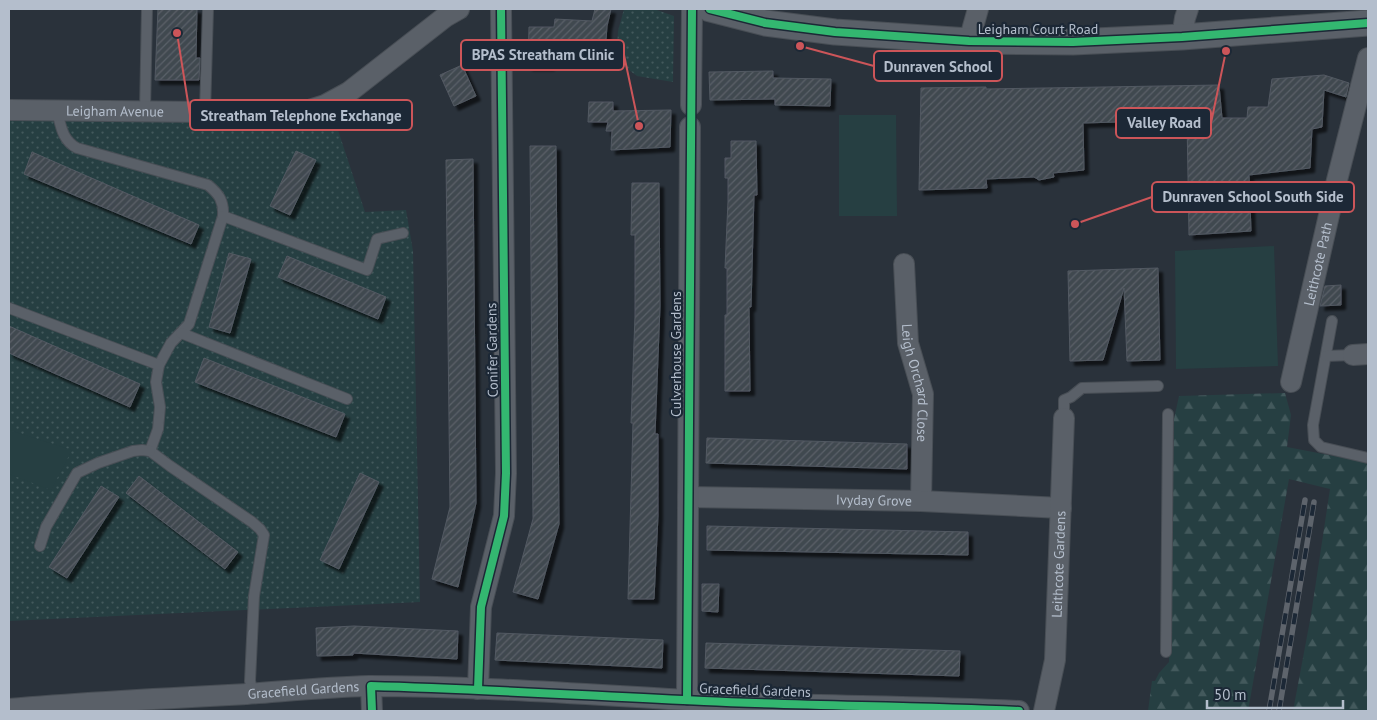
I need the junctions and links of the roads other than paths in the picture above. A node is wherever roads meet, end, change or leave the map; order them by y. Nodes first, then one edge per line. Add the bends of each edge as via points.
1 (147, 9) edge
2 (208, 9) edge
3 (459, 9) edge
4 (501, 9) edge
5 (692, 9) edge
6 (710, 9) edge
7 (978, 9) edge
8 (1188, 9) edge
9 (1368, 23) edge
10 (1182, 37) junction
11 (969, 41) junction
12 (1368, 58) edge
13 (690, 105) dead end
14 (9, 110) edge
15 (57, 111) junction
16 (145, 111) junction
17 (205, 112) junction
18 (690, 127) dead end
19 (223, 216) junction
20 (403, 233) dead end
21 (904, 264) dead end
22 (9, 308) edge
23 (1332, 321) dead end
24 (181, 333) junction
25 (1361, 354) edge
26 (1326, 356) junction
27 (159, 365) junction
28 (1291, 382) dead end
29 (1158, 386) dead end
30 (347, 399) dead end
31 (1168, 414) dead end
32 (1064, 418) joint
33 (150, 451) junction
34 (1368, 458) edge
35 (688, 497) junction
36 (921, 502) junction
37 (1061, 508) junction
38 (40, 546) dead end
39 (1166, 652) dead end
40 (371, 686) junction
41 (478, 689) junction
42 (253, 693) junction
43 (687, 700) junction
44 (9, 709) edge
45 (372, 711) edge
46 (1019, 711) edge
47 (1044, 711) edge

1 - 16 lane
2 - 17 lane
3 - 17 street, Leigham Avenue via 348,92 325,105 306,111
4 - 41 street, Conifer Gardens via 506,473 504,516 482,607
5 - 13 street
6 - 11 street, Leigham Court Road via 765,23 835,32
7 - 11 street
8 - 10 street
9 - 10 street, Leigham Court Road
10 - 11 street, Leigham Court Road via 1073,42
12 - 28 street, Leithcote Path
14 - 15 street, Leigham Avenue
15 - 16 street, Leigham Avenue
15 - 19 lane via 70,144 208,185 221,199
16 - 17 street, Leigham Avenue
18 - 35 street, Culverhouse Gardens
19 - 20 lane via 367,270 378,239
19 - 24 lane via 189,324
21 - 36 street, Leigh Orchard Close via 908,343 923,394
22 - 27 lane
23 - 26 lane
24 - 27 lane via 171,343
24 - 30 lane
25 - 26 lane
26 - 34 lane via 1313,425 1314,440 1321,447
27 - 33 lane via 156,382 160,406 158,429
29 - 32 lane via 1082,388 1064,400
31 - 39 lane
32 - 37 street, Leithcote Gardens
33 - 38 lane via 133,451 77,473 46,527
33 - 42 lane via 252,522 264,535 254,596 250,681
35 - 36 street, Ivyday Grove
35 - 43 street, Culverhouse Gardens
36 - 37 street, Ivyday Grove
37 - 47 street, Leithcote Gardens via 1054,660
40 - 41 street, Gracefield Gardens
40 - 42 street, Gracefield Gardens
40 - 45 street
41 - 43 street, Gracefield Gardens
42 - 44 street, Gracefield Gardens
43 - 46 street, Gracefield Gardens

